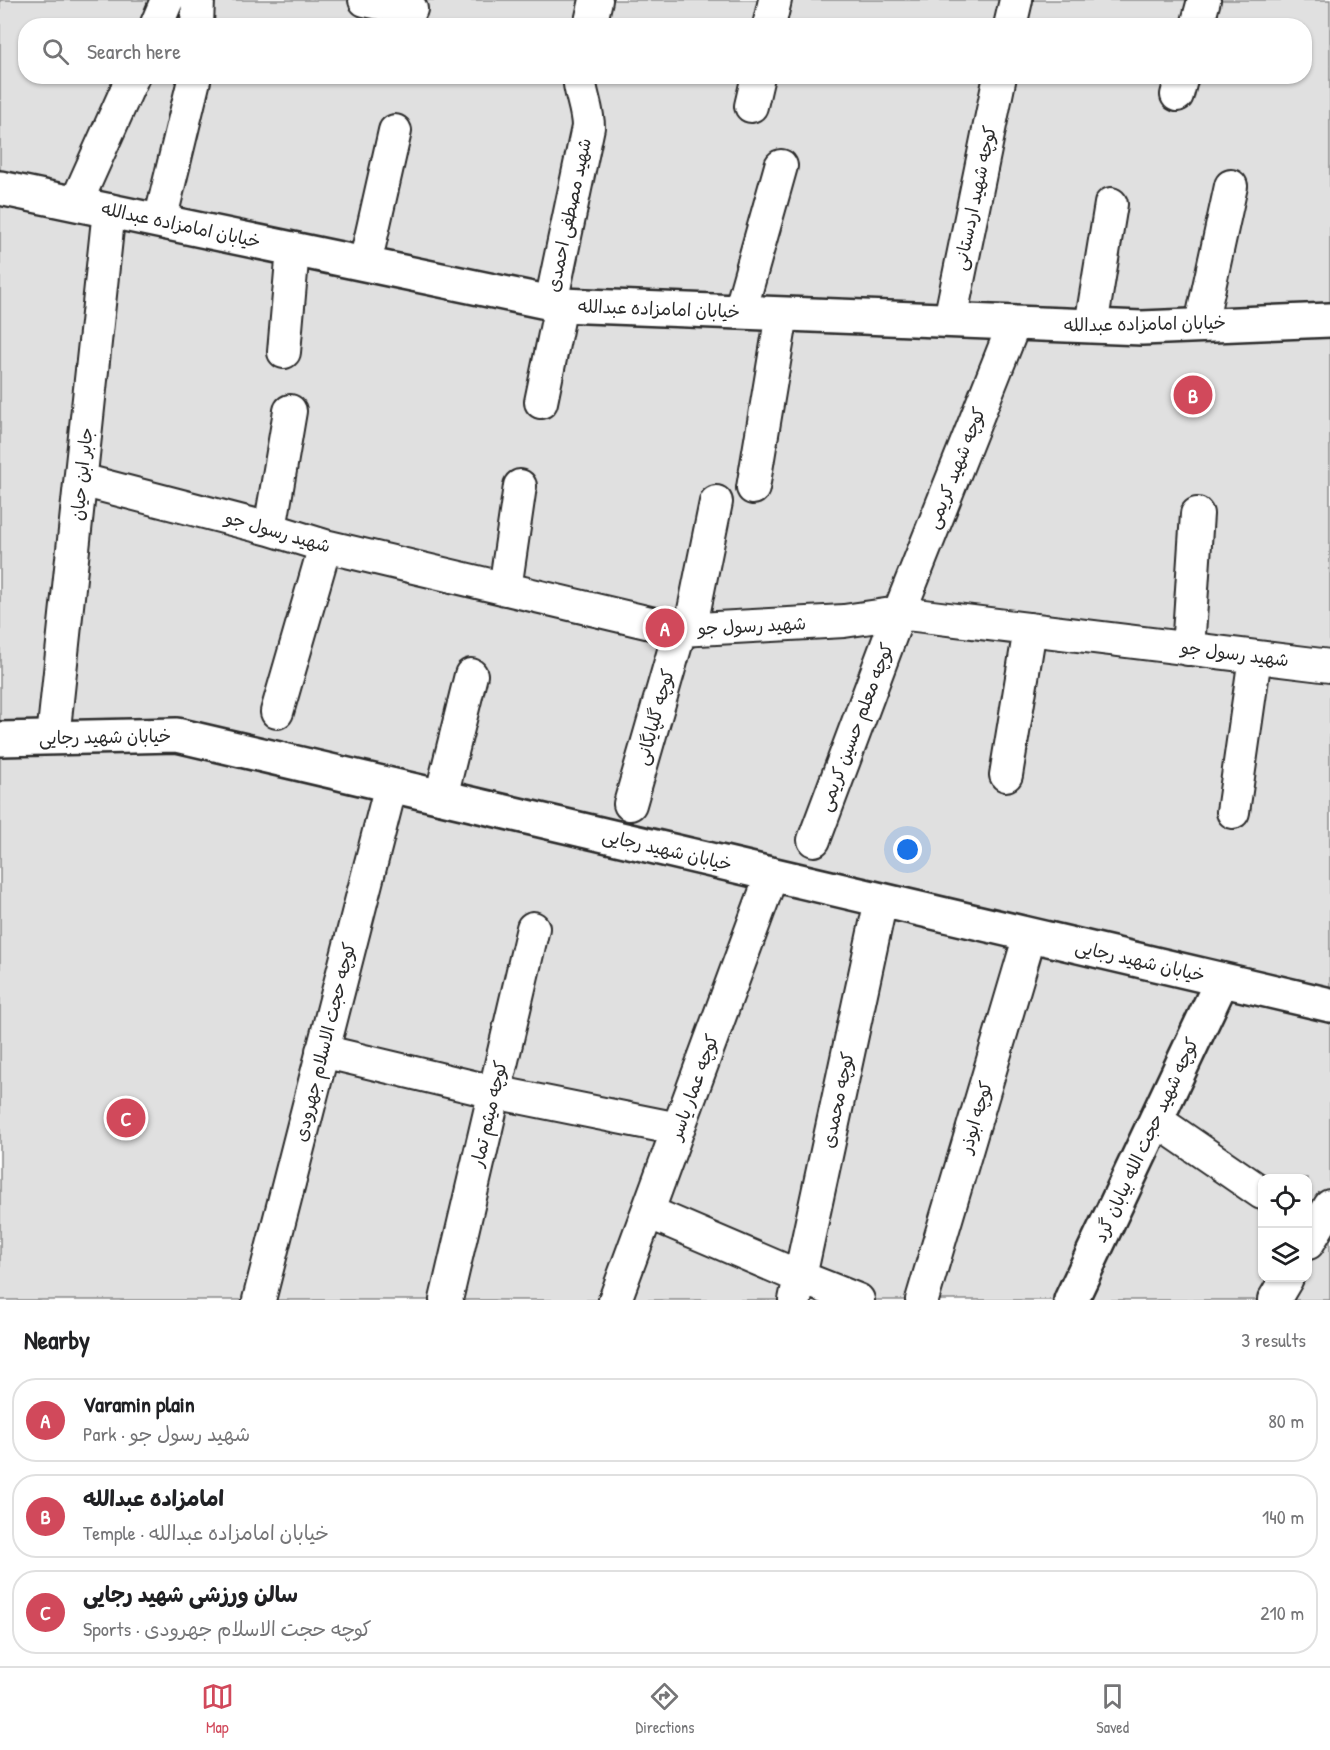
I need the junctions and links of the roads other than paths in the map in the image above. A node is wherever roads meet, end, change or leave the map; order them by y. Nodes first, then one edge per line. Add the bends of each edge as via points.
1 (167, 0) edge
2 (198, 0) edge
3 (365, 0) edge
4 (596, 0) edge
5 (775, 0) edge
6 (1016, 0) edge
7 (1204, 0) edge
8 (410, 11) edge
9 (159, 18) edge
10 (197, 18) edge
11 (592, 18) edge
12 (771, 18) edge
13 (1012, 18) edge
14 (1199, 18) edge
15 (129, 84) edge
16 (193, 84) edge
17 (580, 84) edge
18 (998, 84) edge
19 (395, 130) dead end
20 (782, 166) dead end
21 (1231, 186) dead end
22 (0, 188) edge
23 (76, 203) junction
24 (1111, 204) dead end
25 (108, 210) junction
26 (160, 221) junction
27 (293, 249) junction
28 (365, 264) junction
29 (556, 304) junction
30 (740, 312) junction
31 (782, 314) junction
32 (950, 320) junction
33 (1330, 320) edge
34 (1014, 324) junction
35 (1202, 324) junction
36 (1090, 326) junction
37 (284, 352) dead end
38 (540, 402) dead end
39 (290, 411) dead end
40 (81, 480) junction
41 (520, 486) dead end
42 (753, 488) dead end
43 (716, 502) dead end
44 (1197, 514) dead end
45 (270, 529) junction
46 (324, 546) junction
47 (505, 588) junction
48 (899, 613) junction
49 (1030, 629) junction
50 (685, 630) junction
51 (1188, 649) junction
52 (1255, 657) junction
53 (1330, 666) edge
54 (471, 675) dead end
55 (277, 712) dead end
56 (53, 738) junction
57 (0, 739) edge
58 (1006, 775) dead end
59 (391, 785) junction
60 (441, 797) junction
61 (630, 804) dead end
62 (1233, 812) dead end
63 (814, 840) dead end
64 (772, 874) junction
65 (880, 900) junction
66 (533, 928) dead end
67 (1030, 935) junction
68 (1222, 980) junction
69 (1330, 1005) edge
70 (322, 1051) junction
71 (494, 1092) junction
72 (1156, 1120) junction
73 (678, 1129) junction
74 (1258, 1190) edge
75 (648, 1212) junction
76 (1285, 1282) edge
77 (798, 1289) edge
78 (258, 1300) edge
79 (446, 1300) edge
80 (615, 1300) edge
81 (858, 1300) edge
82 (922, 1300) edge
83 (1071, 1300) edge
84 (1274, 1300) edge

1 - 9 street
2 - 10 street
3 - 8 street
4 - 11 street
5 - 12 street
6 - 13 street
7 - 14 street
15 - 23 street
16 - 26 street
17 - 29 street, شهید مصطفی احمدی via 588,127
18 - 32 street, کوچه شهید اردستانی
19 - 28 street
20 - 30 street
21 - 35 street
22 - 23 street, خیابان امامزاده عبدالله
23 - 25 street, خیابان امامزاده عبدالله
24 - 36 street
25 - 26 street, خیابان امامزاده عبدالله
25 - 40 street, جابر ابن حیان
26 - 27 street, خیابان امامزاده عبدالله
27 - 28 street, خیابان امامزاده عبدالله
27 - 37 street
28 - 29 street, خیابان امامزاده عبدالله
29 - 30 street, خیابان امامزاده عبدالله
29 - 38 street, شهید مصطفی احمدی
30 - 31 street, خیابان امامزاده عبدالله
31 - 32 street, خیابان امامزاده عبدالله
31 - 42 street
32 - 34 street, خیابان امامزاده عبدالله
33 - 35 street, خیابان امامزاده عبدالله
34 - 36 street, خیابان امامزاده عبدالله
34 - 48 street, کوچه شهید کریمی
35 - 36 street, خیابان امامزاده عبدالله
39 - 45 street
40 - 45 street, شهید رسول جو
40 - 56 street, جابر ابن حیان
41 - 47 street
43 - 50 street, کوچه گلپایگانی
44 - 51 street
45 - 46 street, شهید رسول جو
46 - 47 street, شهید رسول جو
46 - 55 street
47 - 50 street, شهید رسول جو
48 - 49 street, شهید رسول جو
48 - 50 street, شهید رسول جو via 844,621
48 - 63 street, کوچه معلم حسین کریمی
49 - 51 street, شهید رسول جو
49 - 58 street
50 - 61 street, کوچه گلپایگانی
51 - 52 street, شهید رسول جو
52 - 53 street, شهید رسول جو
52 - 62 street
54 - 60 street
56 - 57 street, خیابان شهید رجایی
56 - 59 street, خیابان شهید رجایی via 177,735
59 - 60 street, خیابان شهید رجایی
59 - 70 street, کوچه حجت الاسلام جهرودی
60 - 64 street, خیابان شهید رجایی
64 - 65 street, خیابان شهید رجایی
64 - 73 street, کوچه عمار یاسر
65 - 67 street, خیابان شهید رجایی
65 - 77 street, کوچه محمدی
66 - 71 street, کوچه میثم تمار
67 - 68 street, خیابان شهید رجایی
67 - 82 street, کوچه ابوذر
68 - 69 street, خیابان شهید رجایی
68 - 72 street, کوچه شهید حجت الله بیابان گرد
70 - 71 street
70 - 78 street, کوچه حجت الاسلام جهرودی
71 - 73 street
71 - 79 street, کوچه میثم تمار
72 - 74 street
72 - 83 street, کوچه شهید حجت الله بیابان گرد
73 - 75 street, کوچه عمار یاسر
75 - 77 street
75 - 80 street, کوچه عمار یاسر
76 - 84 street
77 - 81 street

